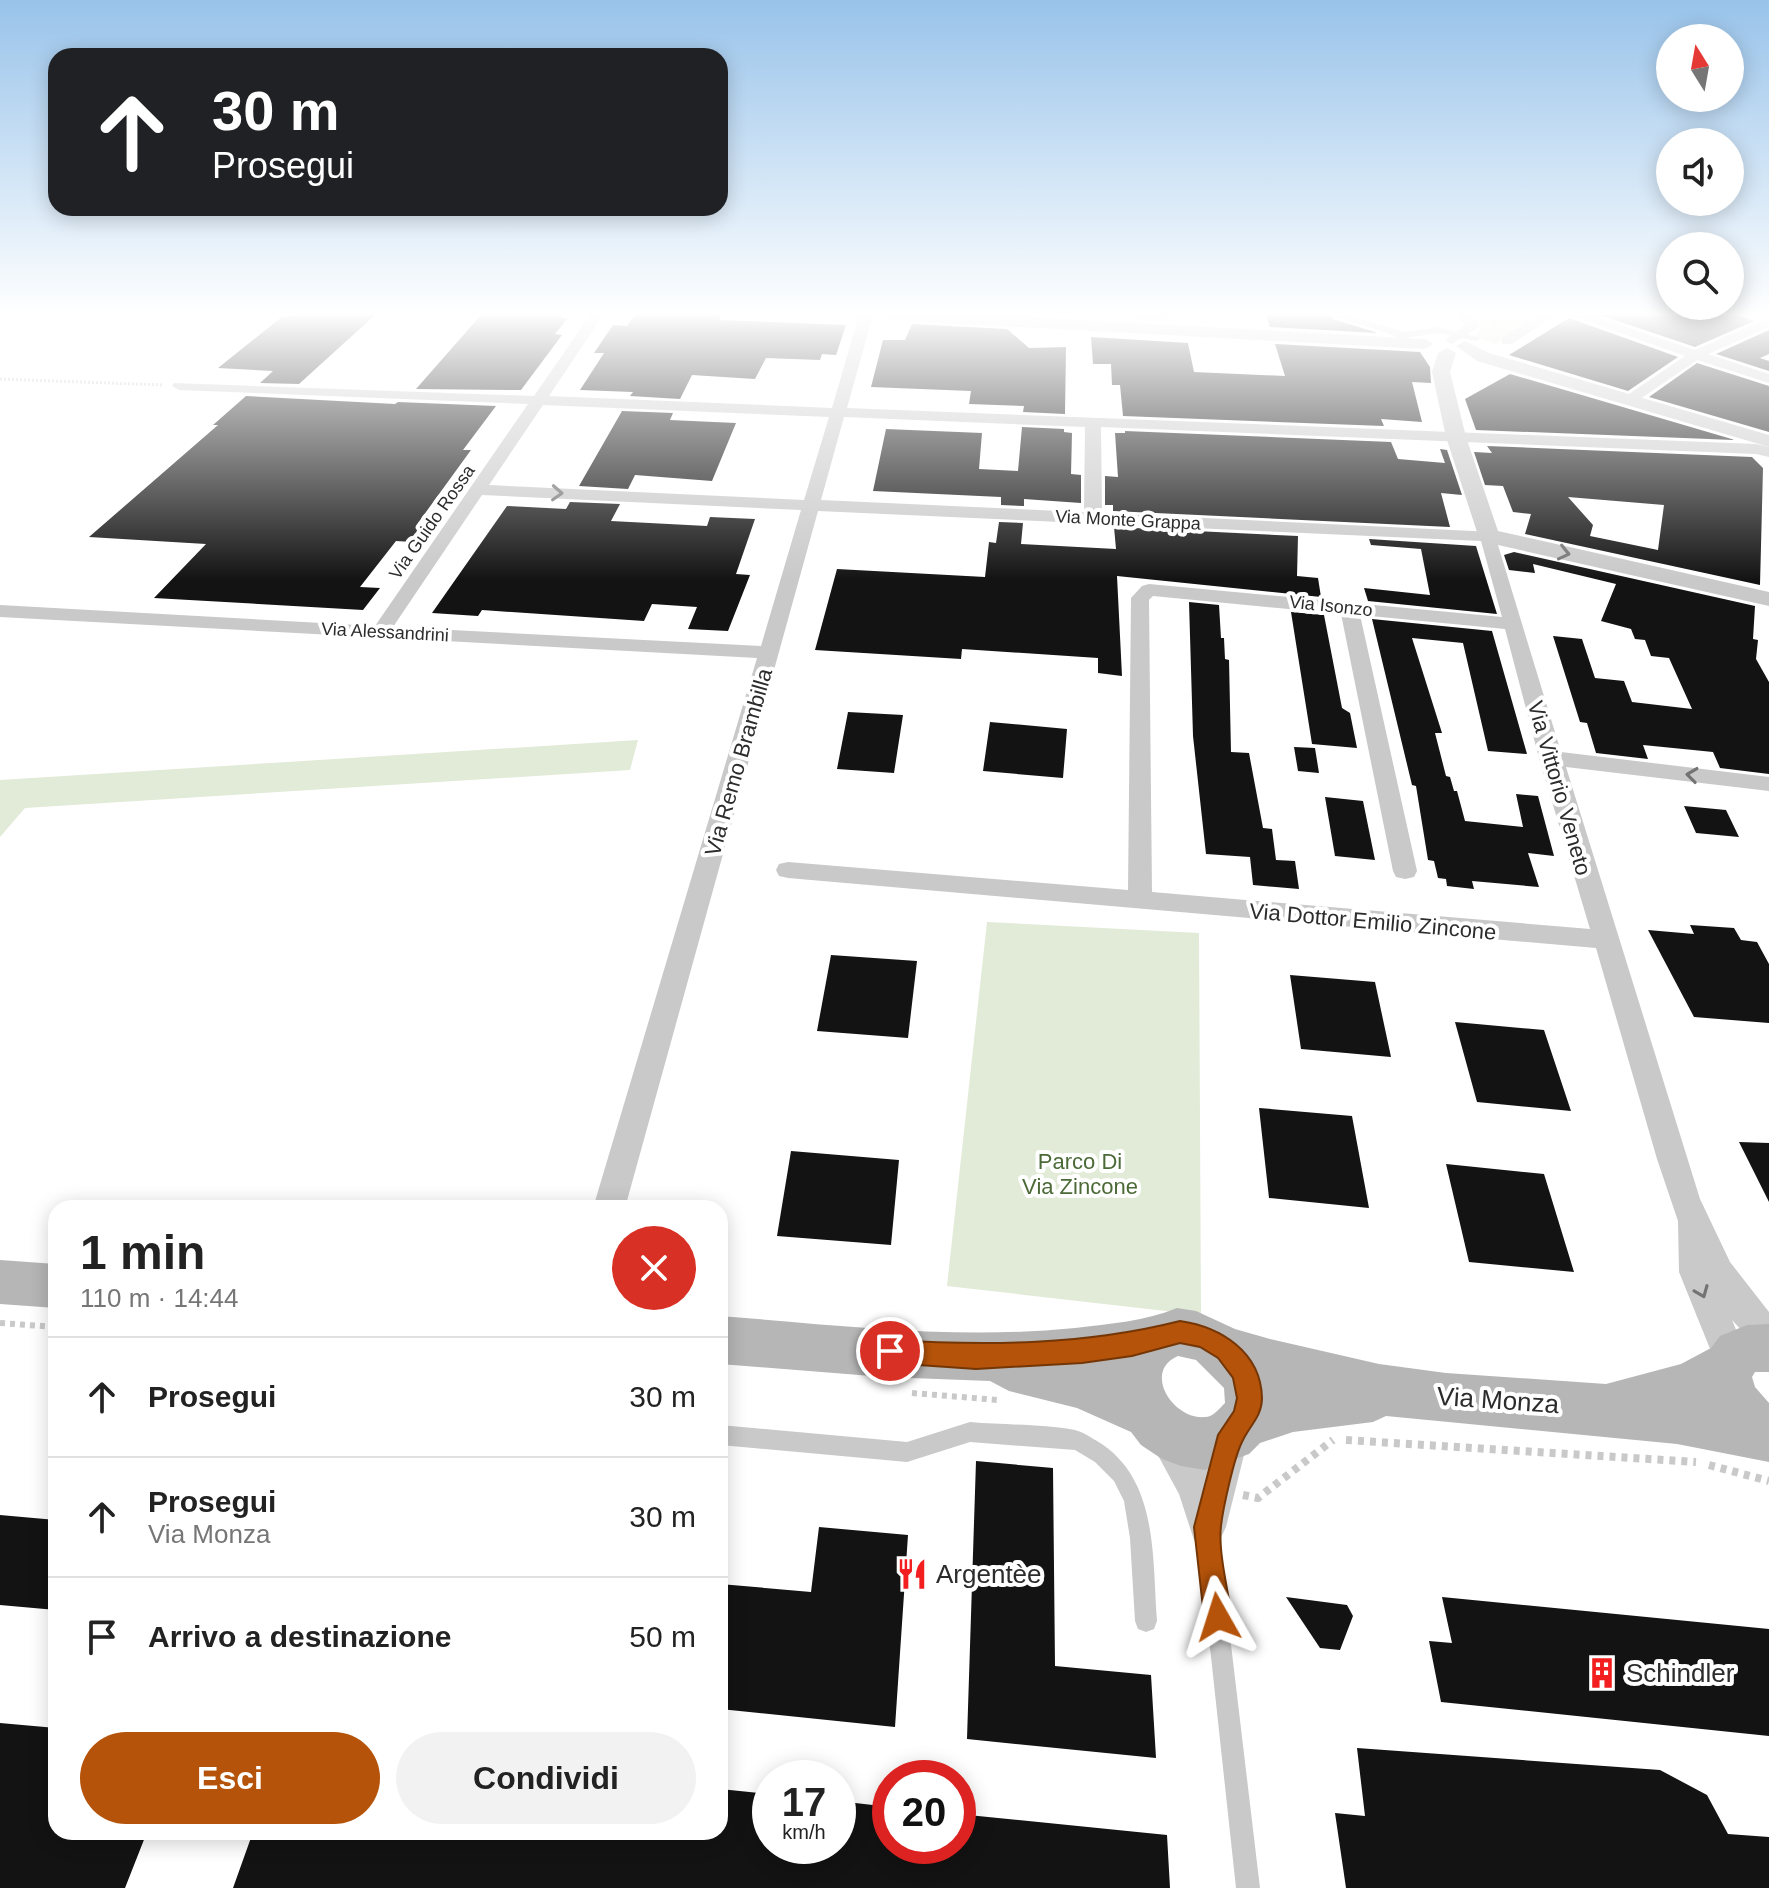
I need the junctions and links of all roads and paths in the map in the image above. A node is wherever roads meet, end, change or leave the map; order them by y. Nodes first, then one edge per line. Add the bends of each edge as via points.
1 (537, 403) edge
2 (642, 403) edge
3 (842, 403) edge
4 (1448, 403) edge
5 (1635, 403) edge
6 (839, 413) junction
7 (1093, 422) junction
8 (1456, 437) junction
9 (1769, 441) edge
10 (1769, 452) edge
11 (480, 490) junction
12 (812, 505) junction
13 (1093, 518) junction
14 (1488, 536) junction
15 (1769, 599) edge
16 (1349, 608) junction
17 (0, 611) edge
18 (1513, 624) junction
19 (380, 632) junction
20 (770, 653) junction
21 (1550, 758) junction
22 (1769, 784) edge
23 (788, 870) dead end
24 (1405, 871) dead end
25 (1140, 901) junction
26 (1607, 940) junction
27 (611, 1200) edge
28 (0, 1282) edge
29 (48, 1285) edge
30 (0, 1323) edge
31 (48, 1326) edge
32 (1156, 1339) junction
33 (728, 1341) edge
34 (1229, 1351) junction
35 (1749, 1352) edge
36 (976, 1357) junction
37 (1399, 1393) junction
38 (1597, 1408) junction
39 (1153, 1420) junction
40 (1237, 1428) junction
41 (728, 1436) edge
42 (1769, 1437) edge
43 (1207, 1527) junction
44 (1146, 1621) dead end
45 (1248, 1888) edge

1 - 11 street, Via Guido Rossa
2 - 6 street
3 - 6 street, Via Remo Brambilla
4 - 8 street, Via Vittorio Veneto
5 - 9 street
6 - 7 street
6 - 12 street, Via Remo Brambilla
7 - 8 street
7 - 13 street
8 - 10 street
8 - 14 street, Via Vittorio Veneto
11 -> 12 street, Via Monte Grappa
11 - 19 street, Via Guido Rossa
12 - 13 street, Via Monte Grappa
12 - 20 street, Via Remo Brambilla
13 - 14 street, Via Monte Grappa
14 -> 15 street, Via Monte Grappa
14 - 18 street, Via Vittorio Veneto
16 - 18 street, Via Isonzo
16 - 24 street
16 - 25 street, Via Isonzo via 1149,590 1140,598
17 - 19 street, Via Alessandrini
18 - 21 street, Via Vittorio Veneto
19 - 20 street, Via Alessandrini
20 - 27 street, Via Remo Brambilla
22 -> 21 street
21 - 26 street, Via Vittorio Veneto
23 - 25 street, Via Dottor Emilio Zincone
25 - 26 street, Via Dottor Emilio Zincone
26 - 35 street, Via Vittorio Veneto via 1692,1220 1695,1272
28 - 29 main road
30 - 31 path
32 - 34 main road via 1193,1333
32 - 36 main road via 1112,1348
32 - 39 main road via 1143,1350 1135,1370 1137,1393
33 - 36 main road
34 - 37 main road, Via Monza
34 - 40 main road via 1248,1385 1249,1405
35 - 38 main road, Via Monza via 1703,1380 1664,1395
35 - 42 main road via 1727,1382 1750,1422
36 - 39 main road via 1080,1384
37 - 38 main road, Via Monza
37 - 40 main road, Via Monza via 1293,1406
38 - 42 main road, Via Monza
39 - 40 main road via 1176,1438 1198,1443 1218,1441
39 - 43 street via 1196,1487
40 - 43 street
41 - 44 lane via 907,1452 970,1432 1077,1440 1121,1474 1134,1499
43 - 45 lane

